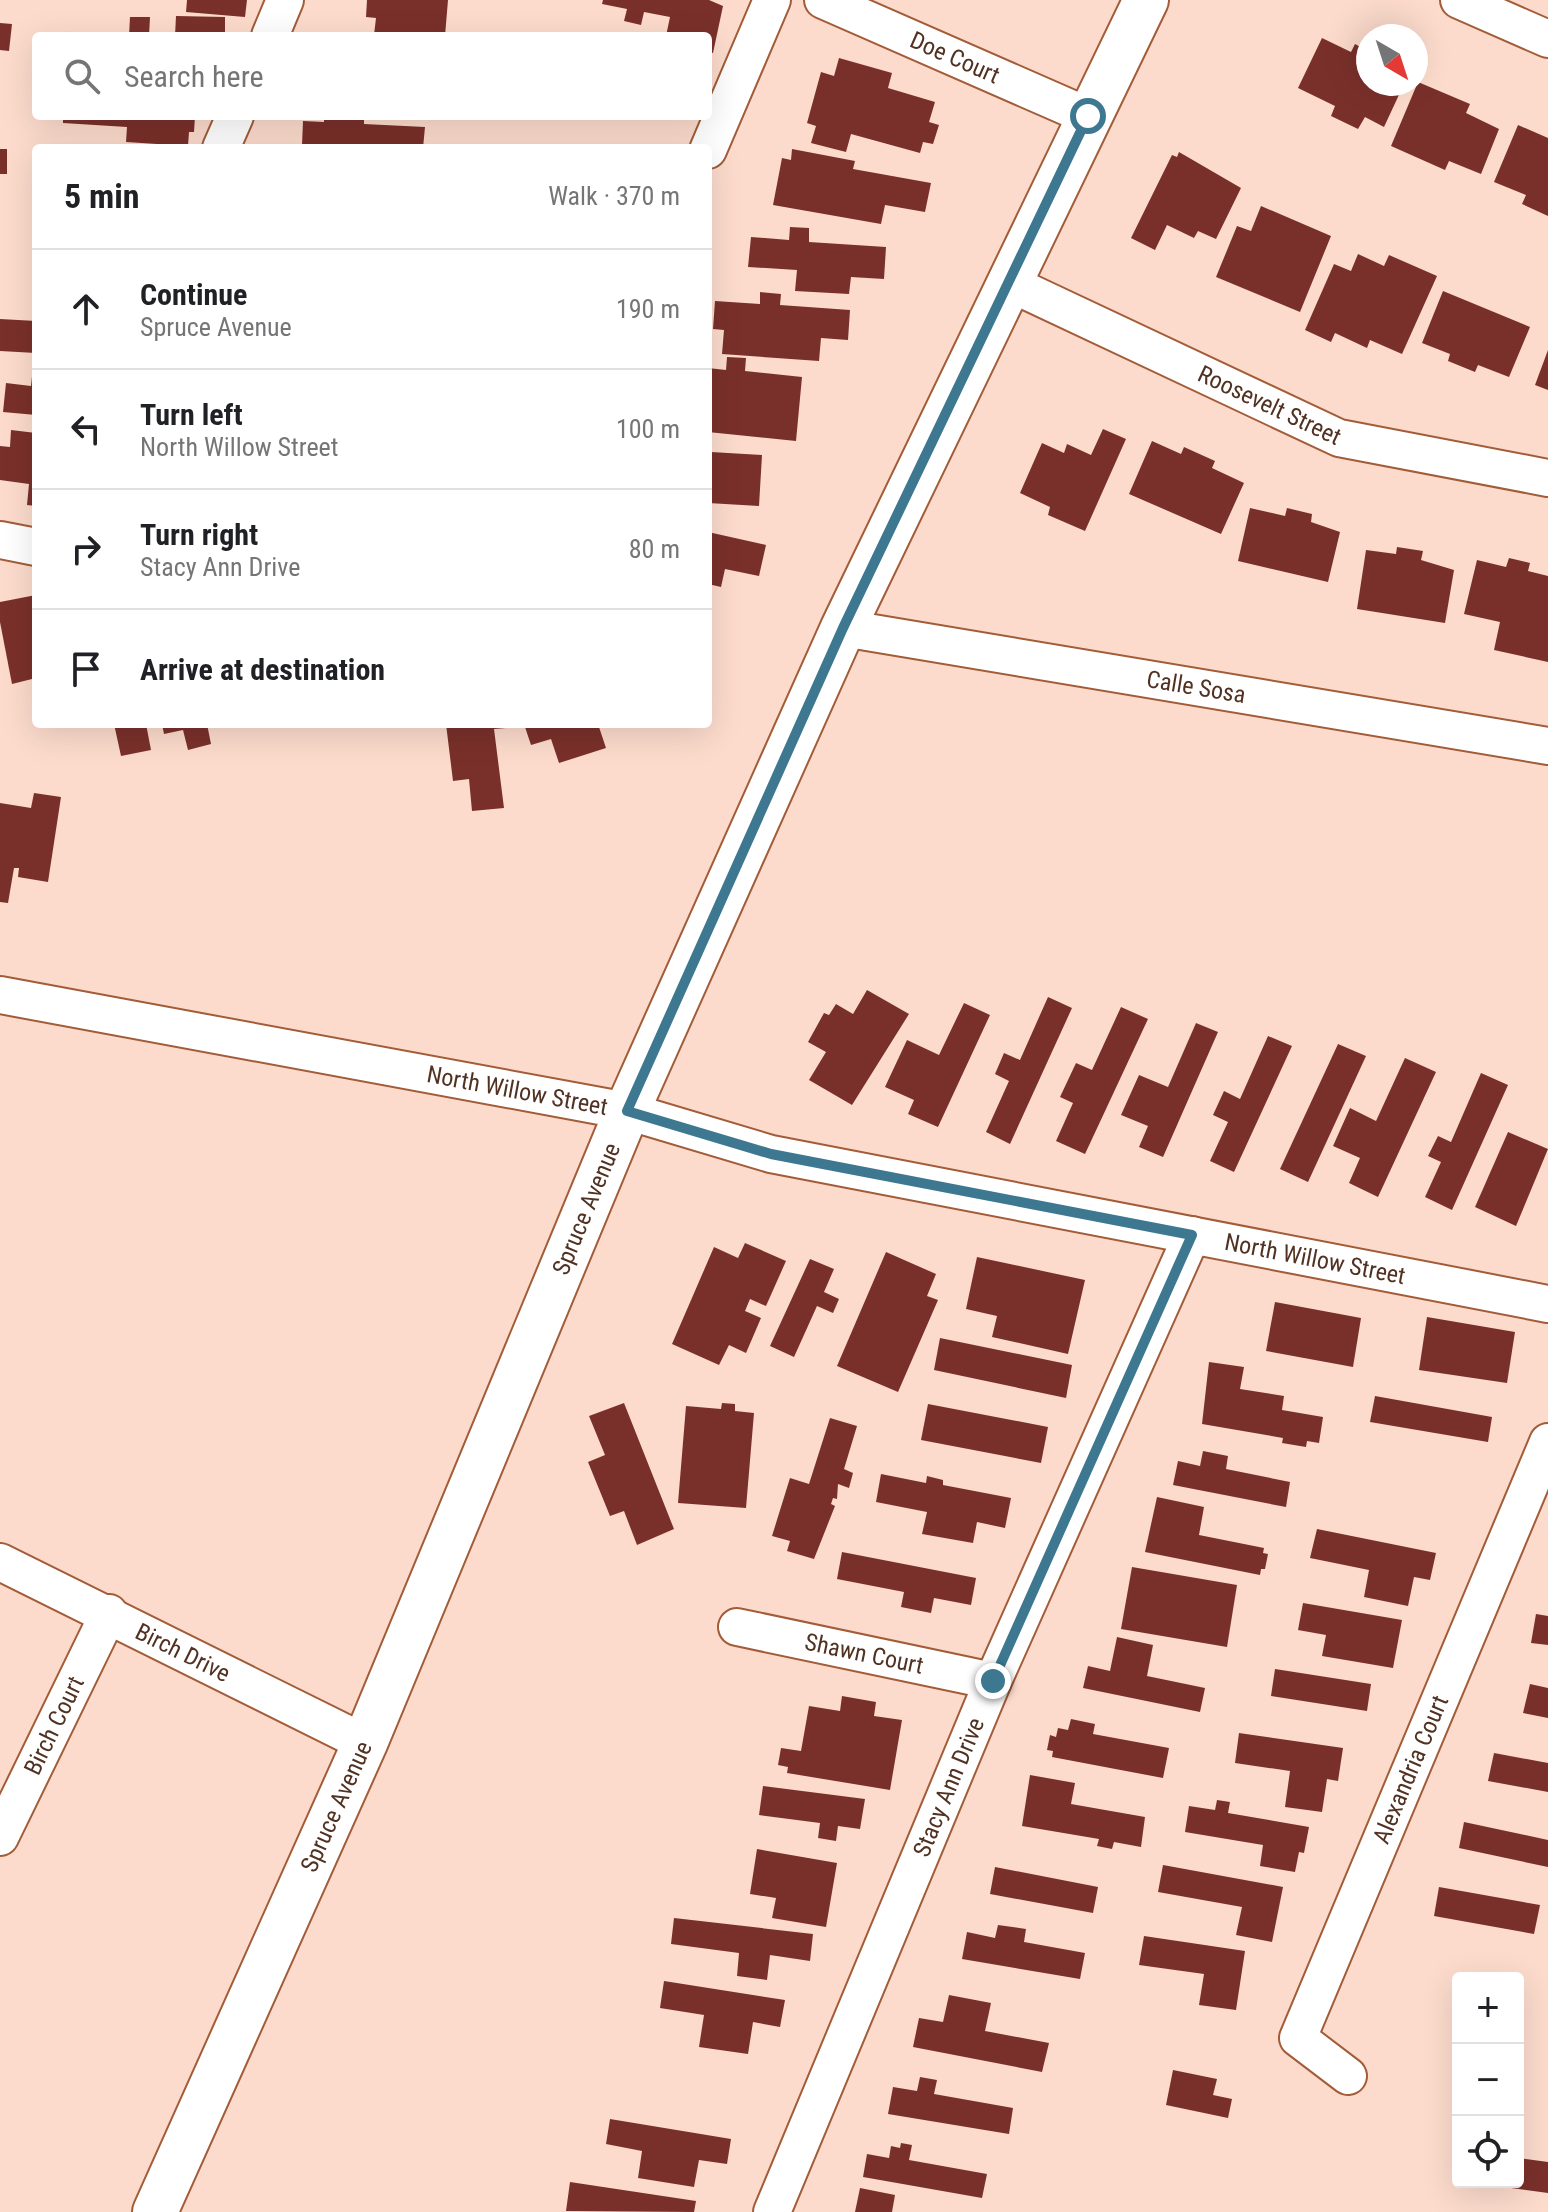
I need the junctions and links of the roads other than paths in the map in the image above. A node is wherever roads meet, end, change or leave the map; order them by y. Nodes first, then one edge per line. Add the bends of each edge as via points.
1 (285, 0) edge
2 (772, 0) edge
3 (823, 0) edge
4 (1146, 0) edge
5 (1459, 0) edge
6 (272, 32) edge
7 (1548, 39) edge
8 (1088, 116) junction
9 (233, 120) edge
10 (223, 144) edge
11 (711, 144) edge
12 (1007, 282) junction
13 (1548, 478) edge
14 (0, 540) edge
15 (32, 546) edge
16 (843, 628) junction
17 (1548, 746) edge
18 (0, 995) edge
19 (627, 1111) junction
20 (1192, 1235) junction
21 (1548, 1304) edge
22 (1548, 1442) edge
23 (0, 1562) edge
24 (109, 1613) junction
25 (737, 1627) dead end
26 (993, 1681) junction
27 (365, 1743) junction
28 (0, 1837) edge
29 (1348, 2076) dead end
30 (155, 2212) edge
31 (772, 2212) edge

1 - 6 street
2 - 11 street
3 - 8 street, Doe Court
4 - 8 main road, Spruce Avenue
5 - 7 street
8 - 12 main road, Spruce Avenue
9 - 10 street
12 - 13 street, Roosevelt Street via 1339,438
12 - 16 main road, Spruce Avenue
14 - 15 street
16 - 17 street, Calle Sosa
16 - 19 main road, Spruce Avenue
18 - 19 street, North Willow Street
19 - 20 street, North Willow Street via 771,1154
19 - 27 main road, Spruce Avenue
20 - 21 street, North Willow Street
20 - 26 street, Stacy Ann Drive
22 - 29 street, Alexandria Court via 1298,2038
23 - 24 street, Birch Drive
24 - 27 street, Birch Drive
24 - 28 street, Birch Court
25 - 26 street, Shawn Court
26 - 31 street, Stacy Ann Drive
27 - 30 main road, Spruce Avenue

